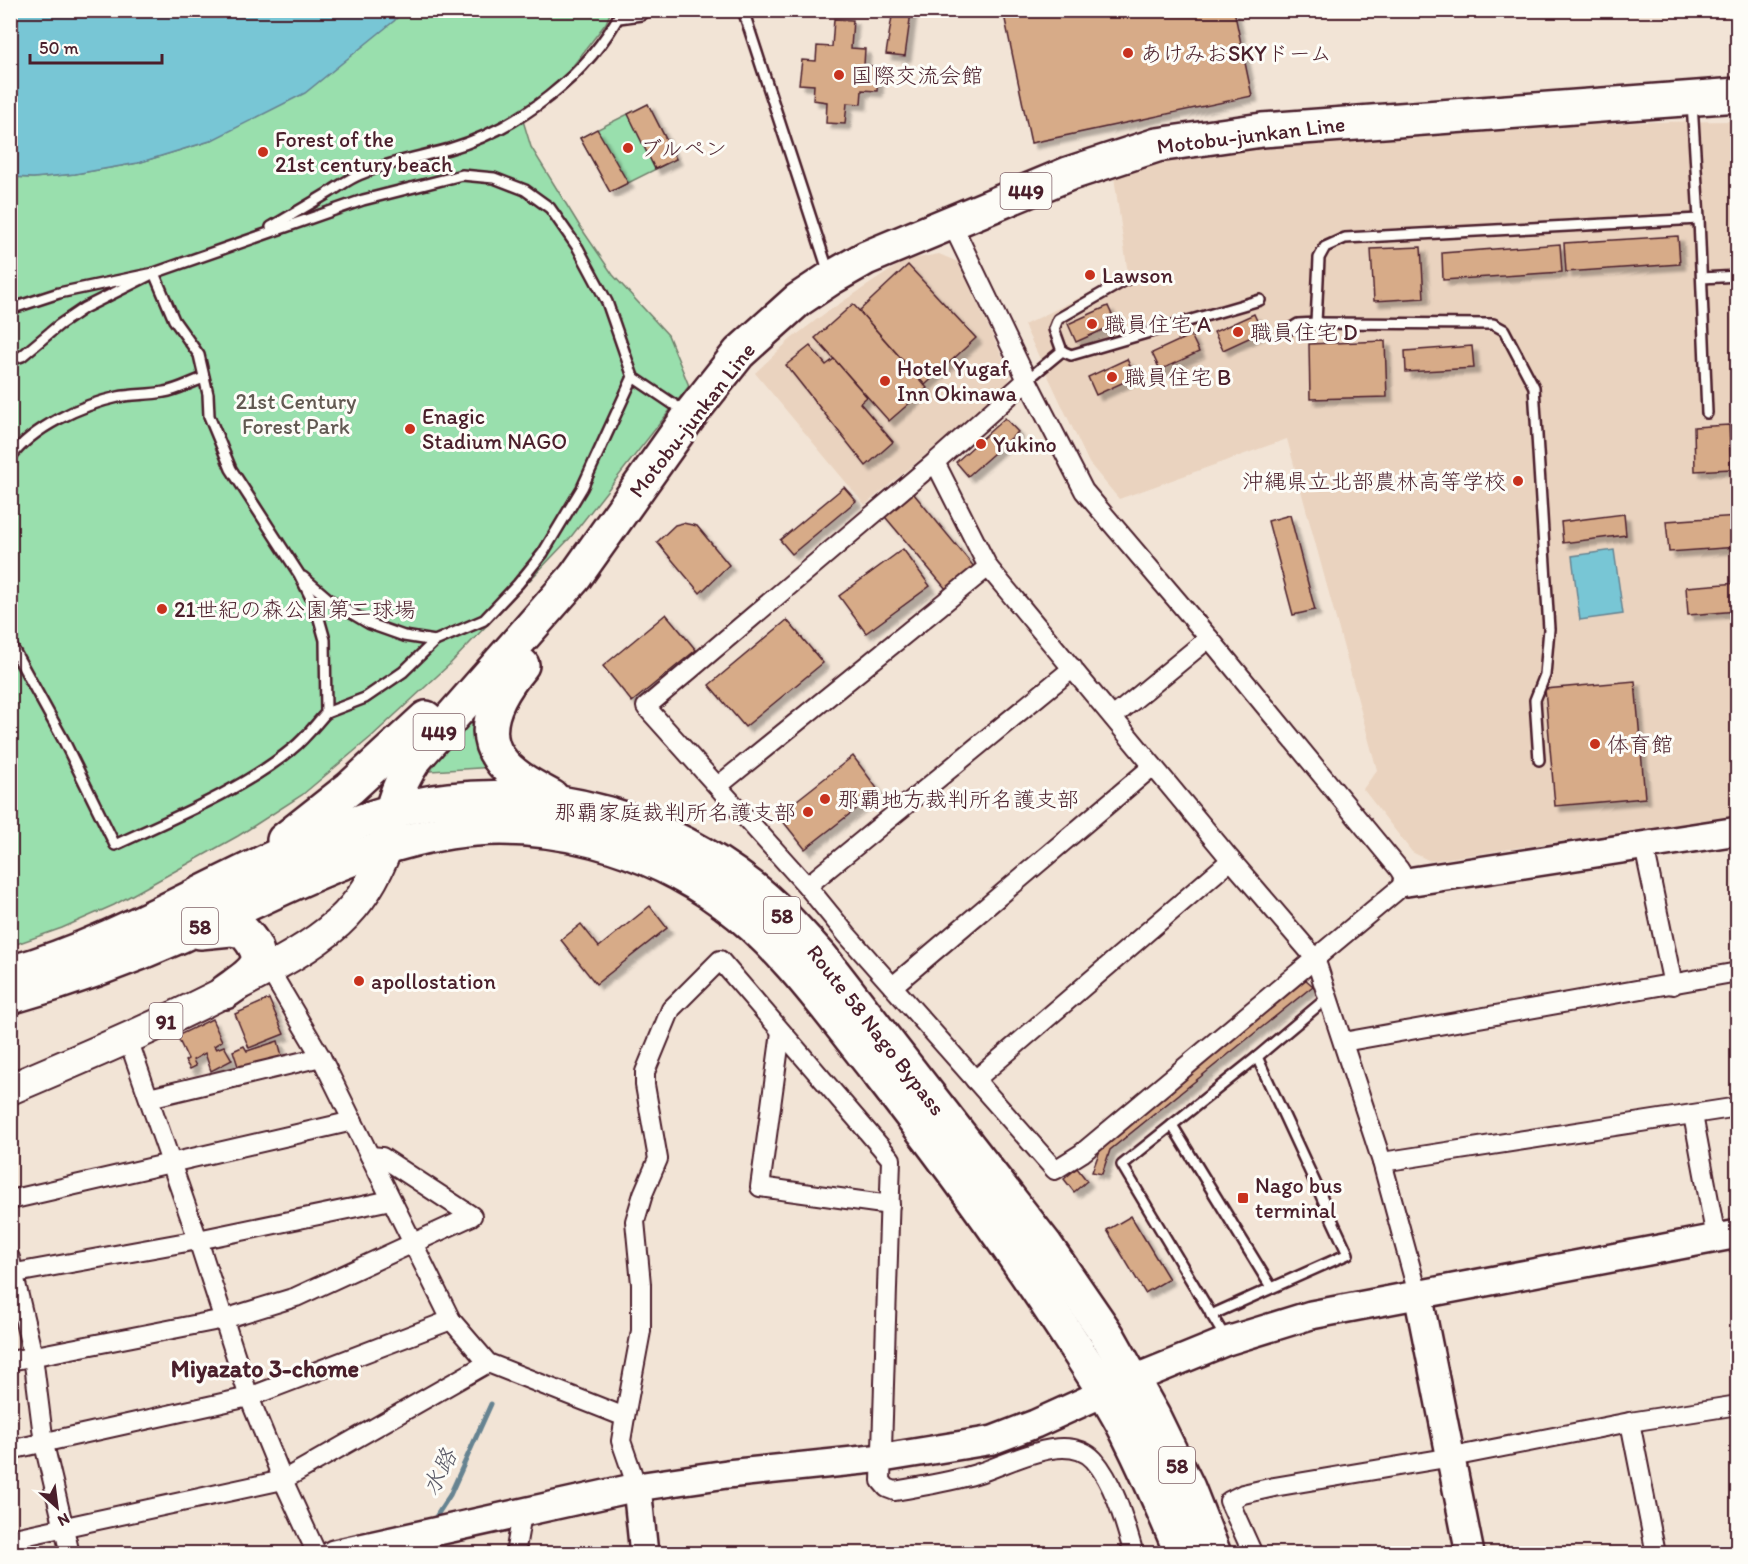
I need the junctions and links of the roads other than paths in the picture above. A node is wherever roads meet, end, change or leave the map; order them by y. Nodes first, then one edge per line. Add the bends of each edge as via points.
1 (648, 10) edge
2 (743, 10) edge
3 (620, 14) edge
4 (1737, 95) edge
5 (1692, 98) junction
6 (1699, 219) junction
7 (951, 222) junction
8 (256, 236) junction
9 (154, 273) junction
10 (1737, 276) edge
11 (831, 278) junction
12 (1129, 278) dead end
13 (1702, 278) junction
14 (1260, 300) dead end
15 (10, 309) edge
16 (1316, 323) junction
17 (1285, 332) dead end
18 (1062, 351) junction
19 (10, 360) edge
20 (633, 377) junction
21 (204, 378) junction
22 (1027, 380) junction
23 (1707, 412) dead end
24 (690, 415) junction
25 (10, 458) edge
26 (935, 462) junction
27 (988, 567) junction
28 (298, 574) junction
29 (575, 578) junction
30 (1209, 638) junction
31 (435, 641) junction
32 (10, 643) edge
33 (502, 660) junction
34 (1073, 668) junction
35 (326, 712) junction
36 (1113, 717) junction
37 (1539, 760) dead end
38 (1153, 766) junction
39 (718, 786) junction
40 (562, 802) junction
41 (391, 812) junction
42 (1737, 831) edge
43 (1644, 846) junction
44 (387, 847) junction
45 (1231, 860) junction
46 (247, 870) junction
47 (1407, 882) junction
48 (807, 886) junction
49 (847, 935) junction
50 (176, 938) junction
51 (821, 957) junction
52 (1315, 958) junction
53 (269, 969) junction
54 (1737, 972) edge
55 (10, 973) edge
56 (1673, 985) junction
57 (893, 986) junction
58 (225, 992) junction
59 (10, 997) edge
60 (1327, 998) junction
61 (781, 1032) junction
62 (128, 1039) junction
63 (1343, 1042) junction
64 (321, 1057) junction
65 (1257, 1057) junction
66 (975, 1080) junction
67 (10, 1089) edge
68 (149, 1098) junction
69 (1737, 1107) edge
70 (1694, 1115) junction
71 (353, 1121) junction
72 (1172, 1125) junction
73 (370, 1156) junction
74 (1382, 1162) junction
75 (171, 1164) junction
76 (10, 1200) edge
77 (392, 1200) junction
78 (890, 1205) junction
79 (1727, 1236) edge
80 (198, 1240) junction
81 (413, 1243) junction
82 (12, 1268) edge
83 (1271, 1287) junction
84 (1418, 1294) junction
85 (1211, 1315) junction
86 (224, 1319) junction
87 (451, 1320) junction
88 (1227, 1341) junction
89 (33, 1356) junction
90 (10, 1360) edge
91 (488, 1362) junction
92 (1134, 1379) junction
93 (1104, 1393) junction
94 (249, 1397) junction
95 (1737, 1405) edge
96 (625, 1417) junction
97 (1630, 1422) junction
98 (44, 1444) junction
99 (10, 1450) edge
100 (1452, 1457) junction
101 (883, 1458) junction
102 (283, 1480) junction
103 (637, 1487) junction
104 (522, 1514) junction
105 (64, 1528) junction
106 (10, 1539) edge
107 (70, 1554) edge
108 (317, 1554) edge
109 (334, 1554) edge
110 (514, 1554) edge
111 (644, 1554) edge
112 (1134, 1554) edge
113 (1182, 1554) edge
114 (1214, 1554) edge
115 (1253, 1554) edge
116 (1470, 1554) edge
117 (1656, 1554) edge

1 - 3 lane via 641,15
2 - 11 lane
3 - 8 lane via 603,43 572,76 515,120 483,137 359,175
4 - 5 highway, Motobu-junkan Line / 449
5 - 6 lane
5 - 7 highway, Motobu-junkan Line / 449 via 1192,138 1157,145 1068,174
6 - 13 lane
6 - 16 lane via 1345,238 1325,247 1319,258
7 - 11 highway, Motobu-junkan Line / 449 via 866,258
7 - 22 street
8 - 9 lane
8 - 20 lane via 418,185 462,175 494,178 525,190 550,208 578,248 607,302
9 - 15 lane
9 - 19 lane via 84,308 22,356
9 - 21 lane via 174,320 199,356
10 - 13 lane
11 - 24 highway, Motobu-junkan Line / 449 via 758,334
12 - 18 lane via 1058,319 1054,329
13 - 23 lane
14 - 18 lane via 1071,355
16 - 17 lane via 1298,324
16 - 37 lane via 1493,324 1504,330 1530,378 1534,387 1549,629 1545,675 1535,700
18 - 22 lane
20 - 24 lane
20 - 31 lane via 582,488 543,553 484,620
21 - 25 lane via 166,392 118,398 76,412 42,427
21 - 28 lane via 208,416 231,469
22 - 26 street
22 - 30 street via 1084,490
24 - 29 highway, Motobu-junkan Line / 449
26 - 27 street
26 - 39 street via 646,707
27 - 34 street
27 - 39 street
28 - 31 lane via 332,602 370,624 404,636
28 - 35 lane via 316,608 325,640
29 - 33 highway, Motobu-junkan Line / 449
29 - 40 highway via 566,610 501,693 491,730 495,751 506,767
30 - 36 street
30 - 47 street
31 - 35 lane via 403,672 365,698
32 - 35 lane via 115,845 260,771 291,750
33 - 41 highway, Motobu-junkan Line / 449 via 415,759 400,784
33 - 46 highway via 434,710 350,788
34 - 36 street
34 - 48 street
36 - 38 street
38 - 45 street
38 - 57 street
39 - 48 street
40 - 41 highway, Route 58 Nago Bypass / 58 via 495,797 447,800
40 - 51 highway, Route 58 Nago Bypass / 58 via 658,831 714,861 759,894
41 - 44 highway, Motobu-junkan Line / 449
41 - 46 highway, Route 58 Nago Bypass / 58 via 332,832
42 - 43 street
43 - 47 street
43 - 56 street
44 - 50 highway, Route 58 Nago Bypass / 58 via 291,885
44 - 53 main road, Motobu-junkan Line / 91 via 368,887 339,922
44 - 93 highway, Route 58 Nago Bypass / 58 via 462,831 552,831 632,853 700,886 727,904 813,991 901,1101 1009,1247
45 - 52 street
45 - 66 street
46 - 55 highway, Route 58 Nago Bypass / 58 via 86,947
47 - 52 street
48 - 49 street
49 - 51 street
49 - 57 street
50 - 58 highway via 231,928 249,937 257,951 257,964 253,972
50 - 59 highway, Route 58 Nago Bypass / 58 via 48,987
51 - 92 highway, Route 58 Nago Bypass / 58 via 1046,1246
52 - 60 street
52 - 66 street via 1082,1153 1055,1170
53 - 58 main road, Motobu-junkan Line / 91
53 - 64 street
54 - 56 street
56 - 63 street
57 - 66 street
58 - 62 main road, Motobu-junkan Line / 91
60 - 63 street
60 - 65 lane
61 - 78 street via 891,1160
61 - 78 street via 760,1187
61 - 96 street via 720,960 671,1009 666,1020 645,1072 658,1159 635,1221 641,1331
62 - 67 main road, Motobu-junkan Line / 91
62 - 68 street
63 - 74 street
64 - 68 street
64 - 71 street
65 - 72 lane
65 - 83 lane via 1348,1254
68 - 75 street
69 - 70 street
70 - 74 street
70 - 79 street
71 - 73 street
71 - 75 street
72 - 83 lane
72 - 85 lane via 1122,1165
73 - 77 street
73 - 81 street via 382,1157 472,1216
74 - 84 street
75 - 76 street
75 - 80 street
77 - 80 street
77 - 81 street
78 - 101 street
79 - 84 street
80 - 82 street
80 - 86 street
81 - 86 street via 297,1297
81 - 87 street
82 - 89 street
83 - 85 lane
84 - 88 street via 1311,1315
84 - 100 street
85 - 88 lane
86 - 89 street
86 - 94 street
87 - 91 street
87 - 94 street
88 - 92 street
89 - 90 street
89 - 98 street
91 - 96 street
91 - 102 street
92 - 93 street
92 - 114 highway, Route 58 Nago Bypass / 58 via 1188,1488
93 - 101 street via 993,1440
93 - 113 highway, Route 58 Nago Bypass / 58 via 1126,1431
94 - 98 street
94 - 102 street
95 - 97 street
96 - 103 street via 621,1442
97 - 100 street
97 - 117 street
98 - 99 street
98 - 105 street
100 - 115 street via 1243,1494 1229,1502
100 - 116 street
101 - 103 street
101 - 112 street via 881,1481 895,1491 976,1474 1039,1451 1078,1451 1093,1459 1108,1484
102 - 105 street
102 - 108 street
103 - 104 street
103 - 111 street
104 - 109 street
104 - 110 street
105 - 106 street
105 - 107 street

